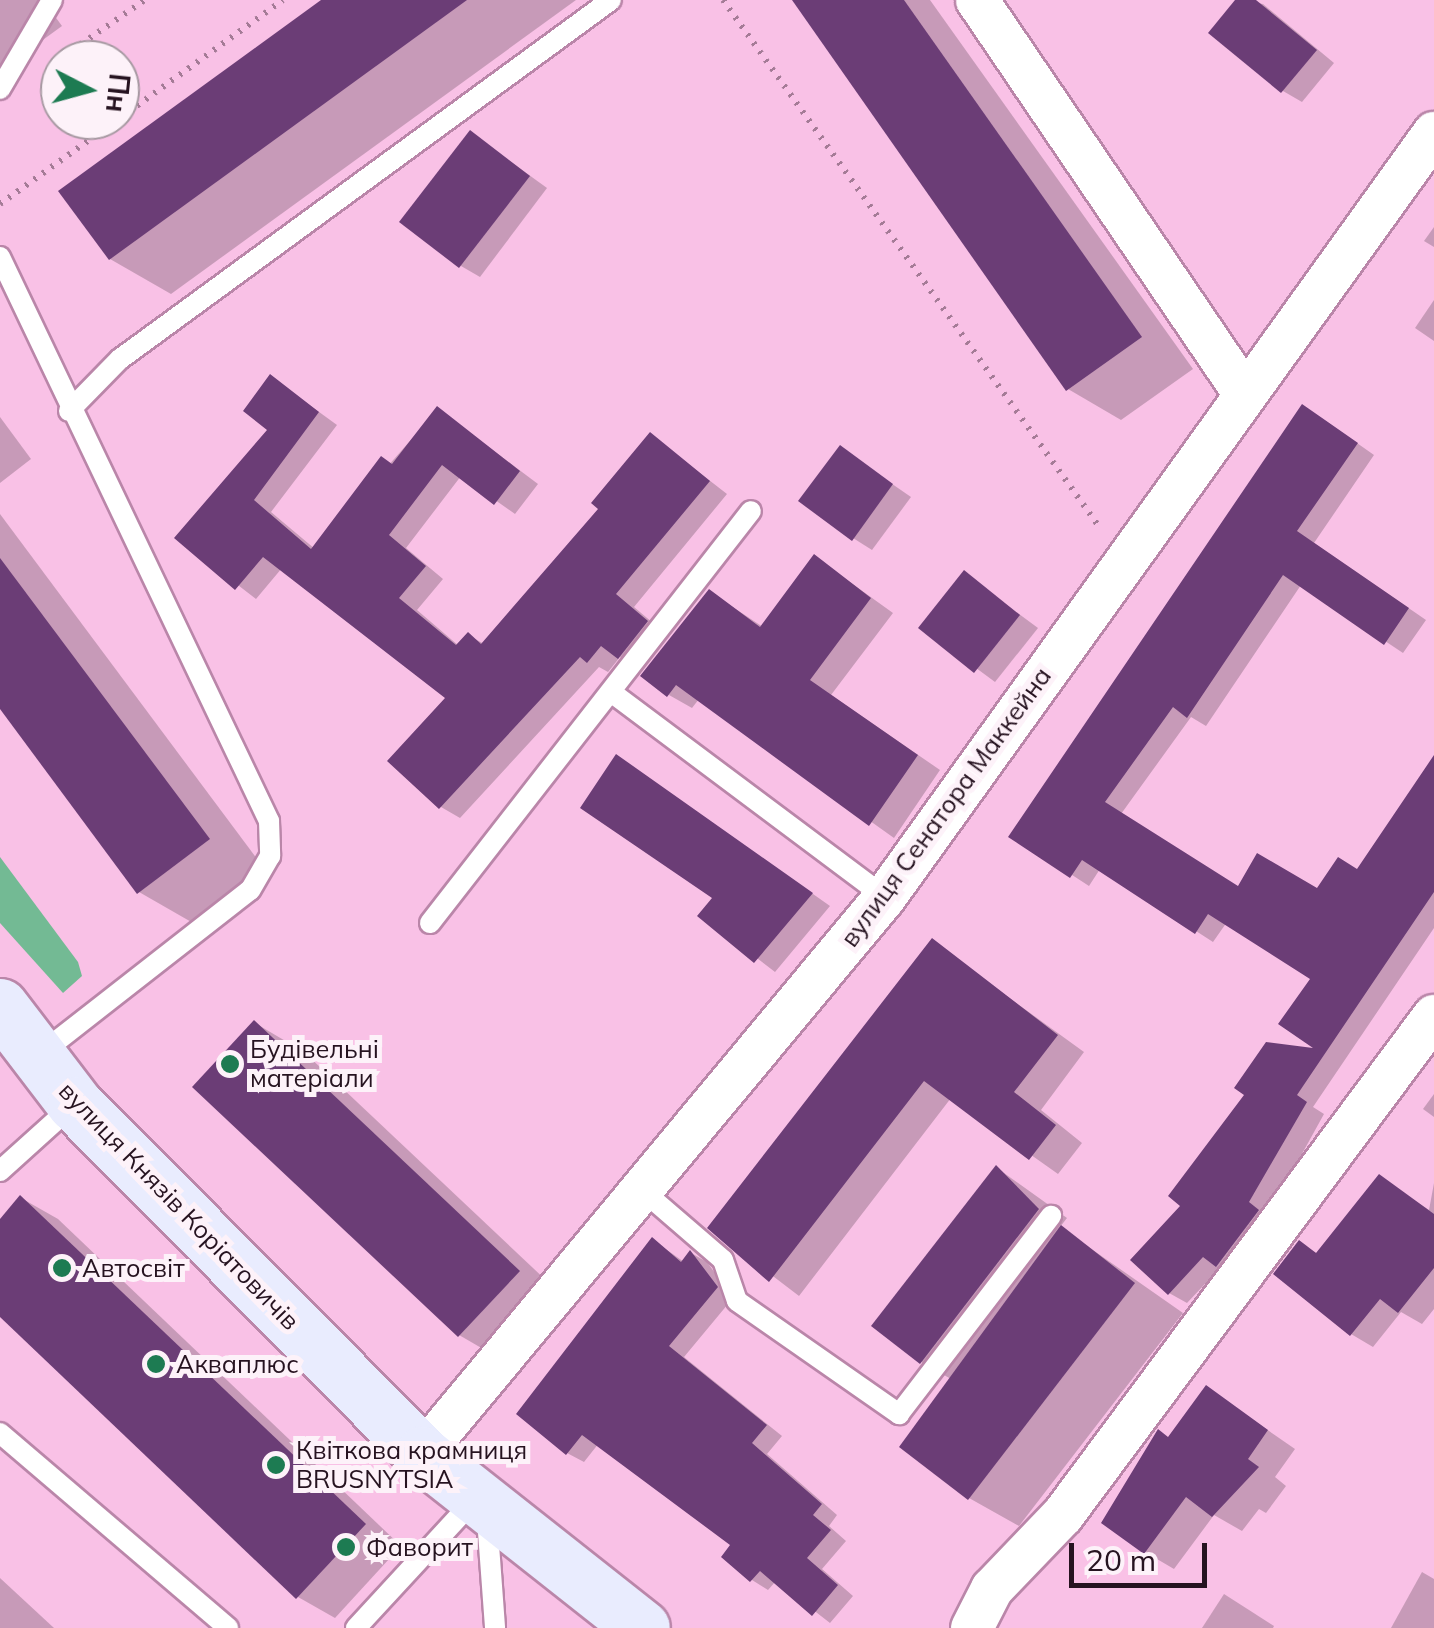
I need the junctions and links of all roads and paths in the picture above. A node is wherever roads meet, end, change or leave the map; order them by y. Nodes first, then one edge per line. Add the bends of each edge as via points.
1 (52, 0) edge
2 (145, 0) edge
3 (283, 0) edge
4 (612, 0) edge
5 (722, 0) edge
6 (976, 0) edge
7 (87, 40) edge
8 (0, 89) edge
9 (140, 103) edge
10 (1434, 133) edge
11 (89, 140) edge
12 (0, 204) edge
13 (0, 256) edge
14 (1243, 392) junction
15 (69, 411) junction
16 (750, 511) dead end
17 (1124, 561) junction
18 (615, 696) junction
19 (885, 897) junction
20 (430, 924) dead end
21 (0, 1006) edge
22 (1434, 1016) edge
23 (39, 1056) junction
24 (74, 1104) junction
25 (0, 1171) edge
26 (642, 1190) junction
27 (1051, 1216) dead end
28 (0, 1433) edge
29 (422, 1454) junction
30 (480, 1506) junction
31 (228, 1628) edge
32 (356, 1628) edge
33 (495, 1628) edge
34 (642, 1628) edge
35 (972, 1628) edge

1 - 8 lane
2 - 7 path
3 - 9 path
4 - 15 lane via 120,359
5 - 17 path
6 - 14 street
10 - 14 street, вулиця Сенатора Маккейна
11 - 12 path
13 - 15 lane
14 - 17 street, вулиця Сенатора Маккейна
15 - 23 lane via 269,821 270,856 250,890
16 - 18 lane
17 - 19 street, вулиця Сенатора Маккейна
18 - 19 lane
18 - 20 lane
19 - 26 street, вулиця Сенатора Маккейна
21 - 23 main road, вулиця Князів Коріатовичів
22 - 35 street via 1062,1515 992,1590
23 - 24 main road, вулиця Князів Коріатовичів
24 - 25 lane
24 - 29 main road, вулиця Князів Коріатовичів
26 - 27 lane via 723,1260 738,1301 899,1414
26 - 29 street, вулиця Сенатора Маккейна
28 - 31 lane
29 - 30 main road, вулиця Князів Коріатовичів
30 - 32 lane
30 - 33 lane
30 - 34 main road, вулиця Князів Коріатовичів

